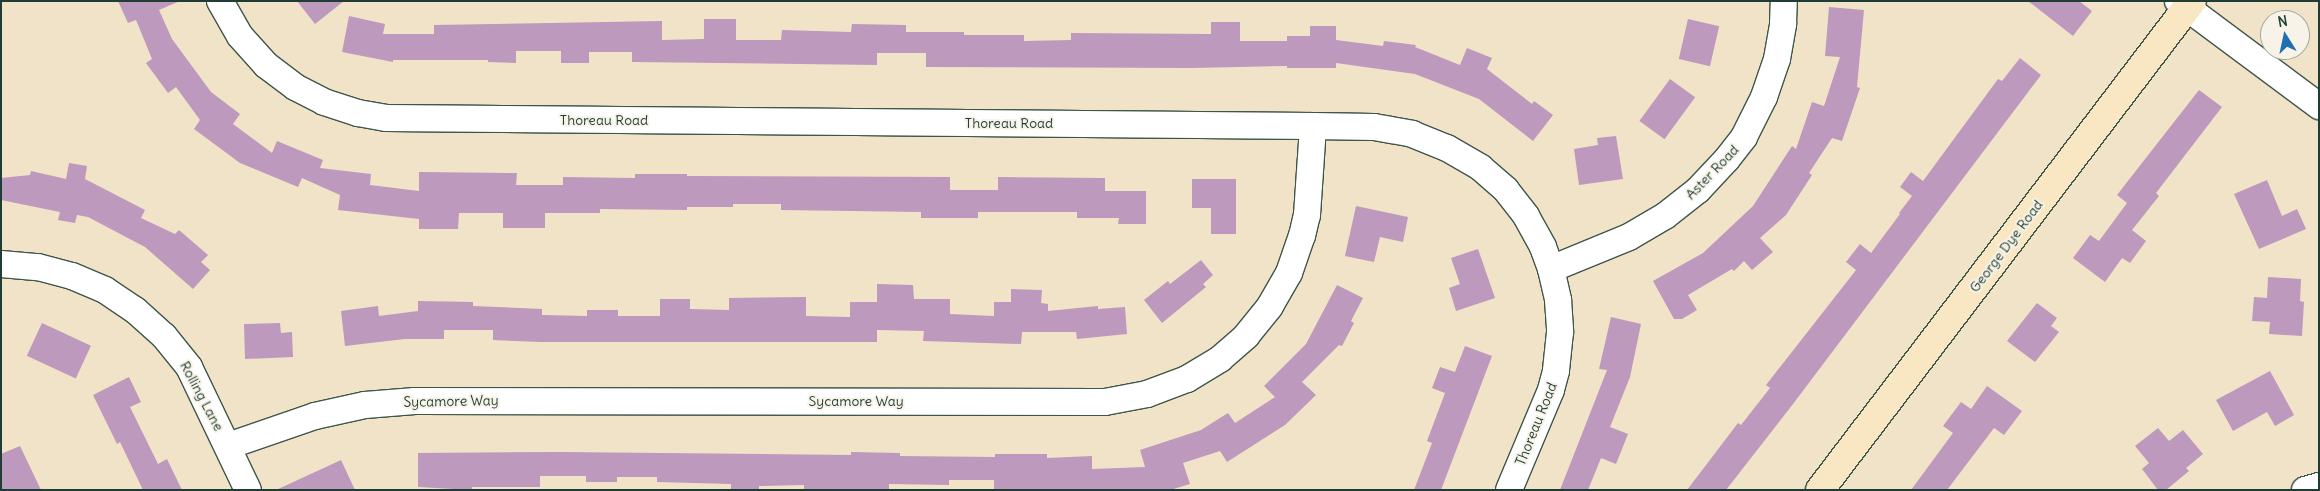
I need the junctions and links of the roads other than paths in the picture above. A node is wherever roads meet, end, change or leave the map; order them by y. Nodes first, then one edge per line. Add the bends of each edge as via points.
1 (220, 1) edge
2 (1784, 1) edge
3 (2186, 3) edge
4 (2319, 106) edge
5 (1313, 126) junction
6 (1, 264) edge
7 (1551, 269) junction
8 (228, 446) junction
9 (2319, 486) edge
10 (248, 490) edge
11 (1509, 490) edge
12 (1820, 490) edge
13 (2304, 490) edge

1 - 5 street, Thoreau Road via 240,36 266,65 295,87 341,108 386,118
2 - 7 street, Aster Road via 1777,59 1764,97 1744,137 1727,159 1698,190 1665,216 1629,237
3 - 4 street
3 - 12 street, George Dye Road
5 - 7 street, Thoreau Road via 1374,127 1412,134 1448,148 1481,168 1506,190 1526,216
5 - 8 street, Sycamore Way via 1307,214 1302,236 1289,273 1270,306 1246,336 1220,359 1187,379 1147,394 1105,402 415,400 365,405 315,416
6 - 8 street, Rolling Lane via 38,267 72,276 105,290 135,310 164,336 188,367
7 - 11 street, Thoreau Road via 1558,300 1560,332 1556,371
8 - 10 street, Rolling Lane
9 - 13 street

